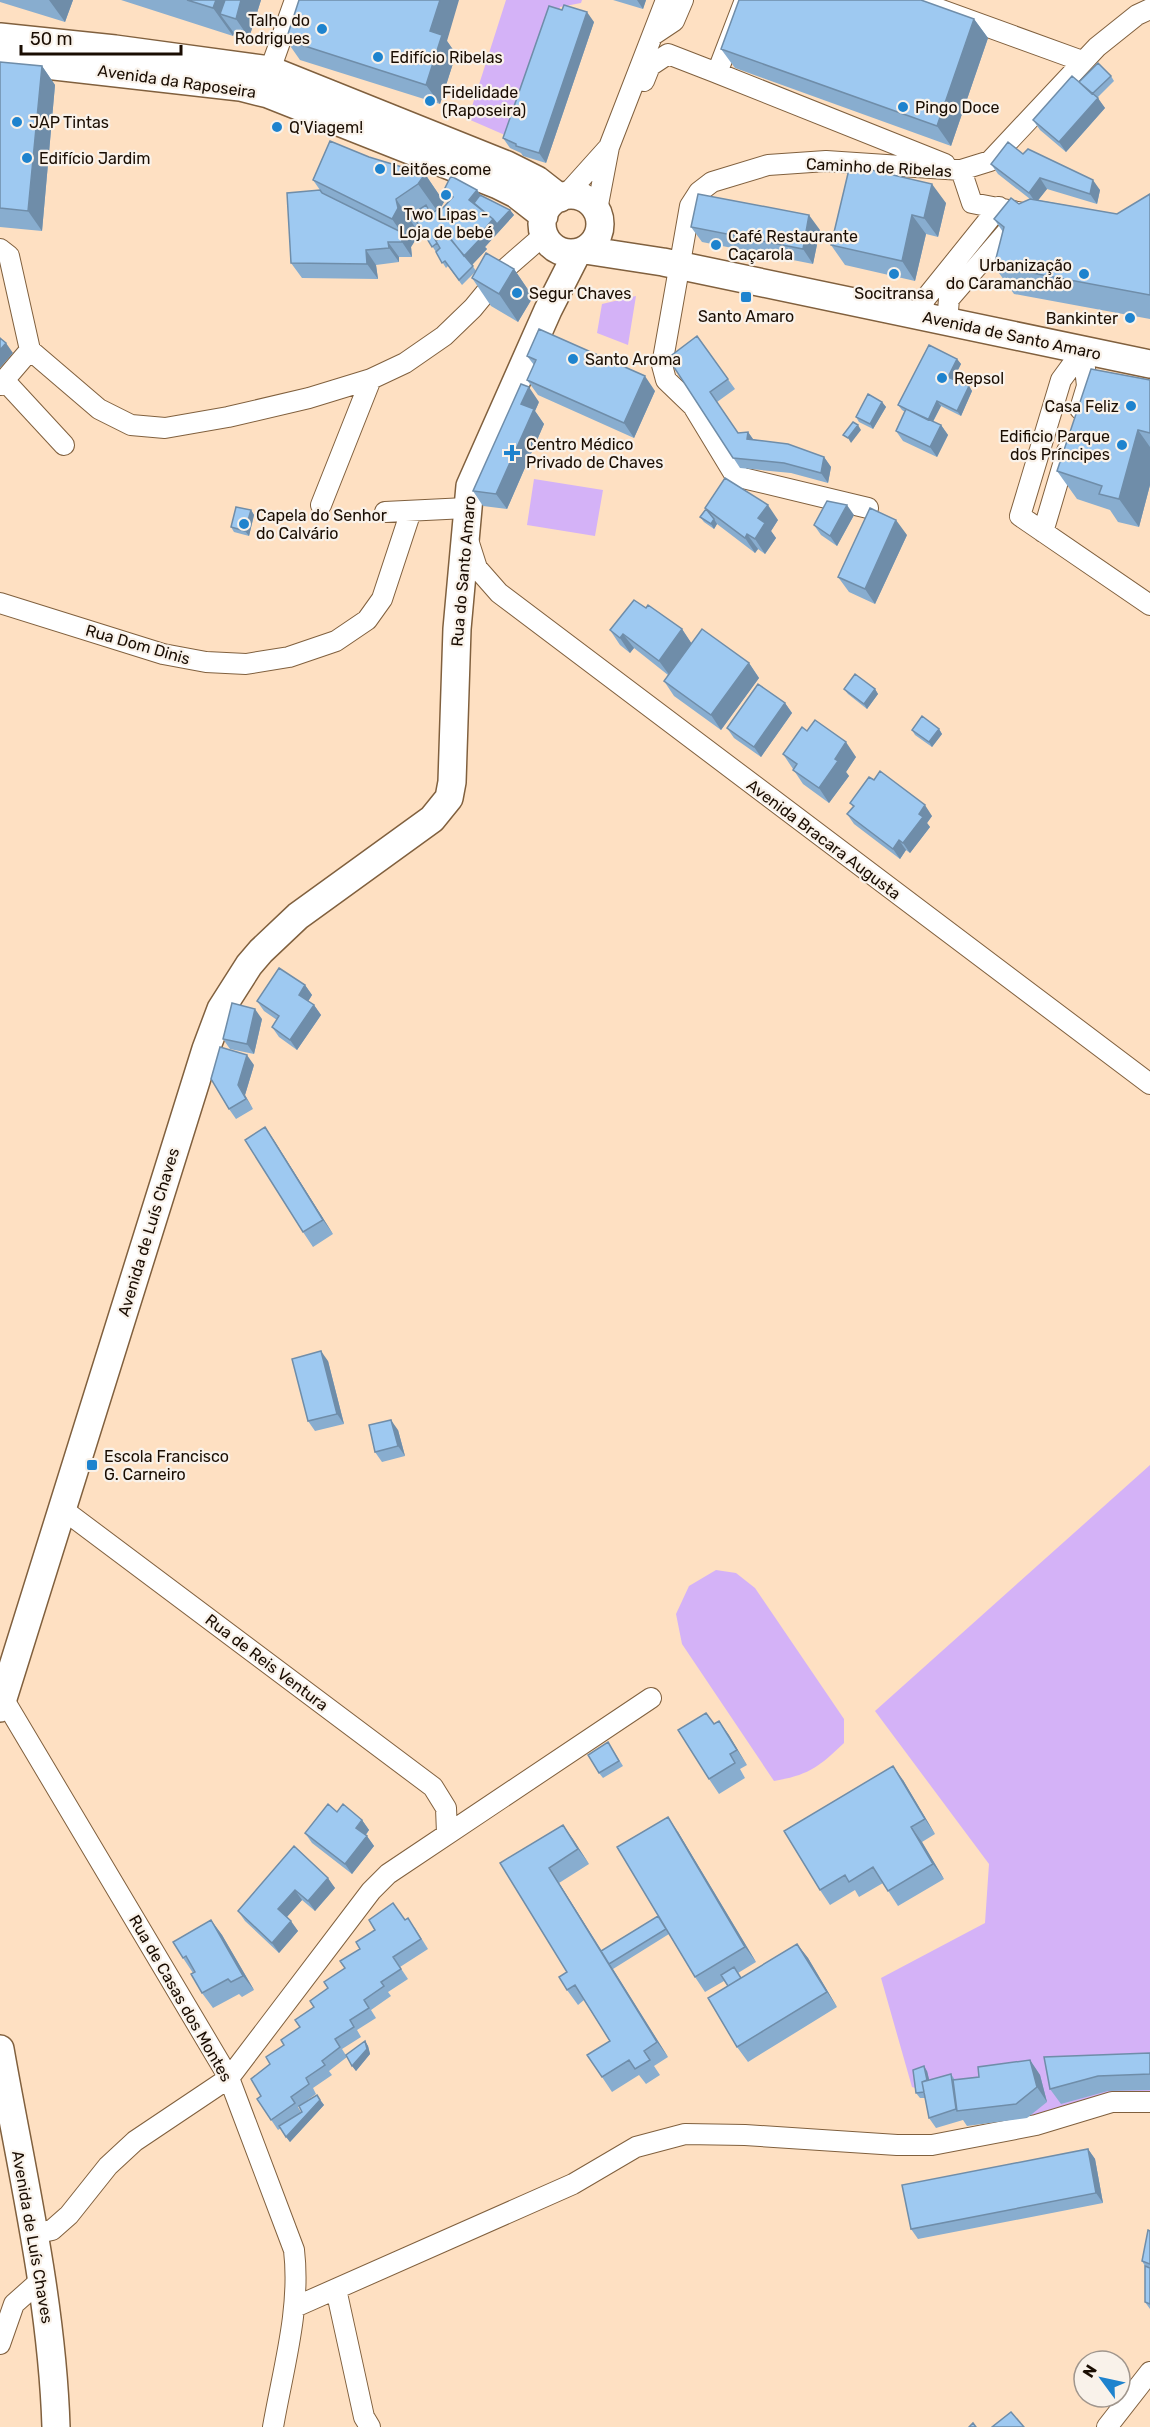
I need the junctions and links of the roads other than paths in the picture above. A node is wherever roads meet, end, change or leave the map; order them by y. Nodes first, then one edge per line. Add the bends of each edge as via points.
1 (295, 0) edge
2 (666, 0) edge
3 (683, 0) edge
4 (745, 0) edge
5 (914, 0) edge
6 (1150, 9) edge
7 (653, 35) junction
8 (0, 37) edge
9 (0, 60) edge
10 (1082, 62) junction
11 (270, 70) junction
12 (717, 73) junction
13 (618, 123) junction
14 (609, 147) junction
15 (961, 170) junction
16 (999, 207) junction
17 (598, 213) junction
18 (1023, 213) junction
19 (552, 216) junction
20 (1046, 216) edge
21 (0, 249) edge
22 (581, 251) junction
23 (671, 264) junction
24 (548, 310) junction
25 (920, 316) junction
26 (947, 322) junction
27 (30, 350) junction
28 (1083, 350) junction
29 (1150, 364) edge
30 (371, 379) junction
31 (2, 382) edge
32 (64, 445) dead end
33 (321, 505) dead end
34 (868, 508) edge
35 (411, 511) junction
36 (385, 512) dead end
37 (466, 521) junction
38 (1043, 532) junction
39 (499, 593) junction
40 (0, 603) edge
41 (1150, 605) edge
42 (457, 629) junction
43 (415, 833) joint
44 (1150, 1084) edge
45 (61, 1508) junction
46 (651, 1698) dead end
47 (2, 1703) edge
48 (447, 1833) junction
49 (0, 2049) edge
50 (229, 2078) junction
51 (1150, 2102) edge
52 (33, 2234) junction
53 (41, 2280) junction
54 (336, 2289) junction
55 (294, 2307) junction
56 (0, 2344) edge
57 (1150, 2372) edge
58 (56, 2427) edge
59 (273, 2427) edge
60 (370, 2427) edge
61 (1107, 2427) edge

1 - 11 street
2 - 7 street
3 - 7 street via 675,21
4 - 12 street
5 - 10 street
6 - 10 street, Caminho de Ribelas via 1137,15
7 - 13 street
8 - 11 main road, Avenida da Raposeira
9 - 19 main road, Avenida da Raposeira via 240,87 268,94 498,185
10 - 15 street, Caminho de Ribelas via 990,161
11 - 19 main road, Avenida da Raposeira via 537,180
12 - 13 street via 668,54 650,66 632,111
12 - 15 street
13 - 14 street
14 - 17 street
14 - 19 street
15 - 16 street via 972,203
15 - 23 street, Caminho de Ribelas via 826,161 768,165 712,182 690,206
16 - 18 street
16 - 25 street via 925,299
17 - 19 main road, Avenida de Santo Amaro via 583,198
17 - 22 main road, Rua do Santo Amaro via 598,235
17 - 23 main road, Avenida de Santo Amaro via 628,241
18 - 20 street
18 - 26 street via 949,299
19 - 22 main road, Avenida de Santo Amaro via 551,246
19 - 24 main road, Rua do Santo Amaro
19 - 30 street via 463,318 435,344
21 - 27 street via 9,256
22 - 23 main road, Avenida de Santo Amaro
22 - 24 main road, Rua do Santo Amaro
23 - 25 main road, Avenida de Santo Amaro
23 - 34 street, Caminho de Ribelas via 662,365 666,380 693,406 733,472 742,478
24 - 37 main road, Rua do Santo Amaro via 478,465 470,486
25 - 26 main road, Avenida de Santo Amaro
26 - 28 main road, Avenida de Santo Amaro
27 - 30 street via 99,409 131,425 165,429 309,398
27 - 31 street
28 - 29 main road, Avenida de Santo Amaro
28 - 38 street via 1087,386
28 - 38 street via 1061,380 1020,516
30 - 33 street
31 - 32 street
35 - 36 street
35 - 37 street
35 - 40 street, Rua Dom Dinis via 382,599 368,620 336,641 289,657 246,664 163,654
37 - 39 street, Avenida Bracara Augusta via 477,568
37 - 42 main road, Rua do Santo Amaro
38 - 41 street
39 - 42 street via 473,598
39 - 44 street, Avenida Bracara Augusta
42 - 43 main road, Rua do Santo Amaro via 451,791 440,812
43 - 45 main road, Avenida de Luís Chaves via 285,927 261,951 221,1009
45 - 47 main road, Avenida de Luís Chaves
45 - 48 street, Rua de Reis Ventura via 433,1787 446,1808
46 - 48 street
47 - 50 street, Rua de Casas dos Montes
48 - 50 street via 388,1874 371,1891
49 - 52 main road, Avenida de Luís Chaves
50 - 52 street via 135,2141 108,2166 69,2216 52,2230
50 - 55 street, Rua de Casas dos Montes via 294,2250
51 - 54 street via 1112,2102 1036,2125 932,2145 685,2134 636,2147 573,2184
52 - 53 main road, Avenida de Luís Chaves
53 - 56 street via 14,2304
53 - 58 main road, Avenida de Luís Chaves via 55,2382
54 - 55 street
54 - 60 street via 364,2417
55 - 59 street, Rua de Casas dos Montes
57 - 61 street

